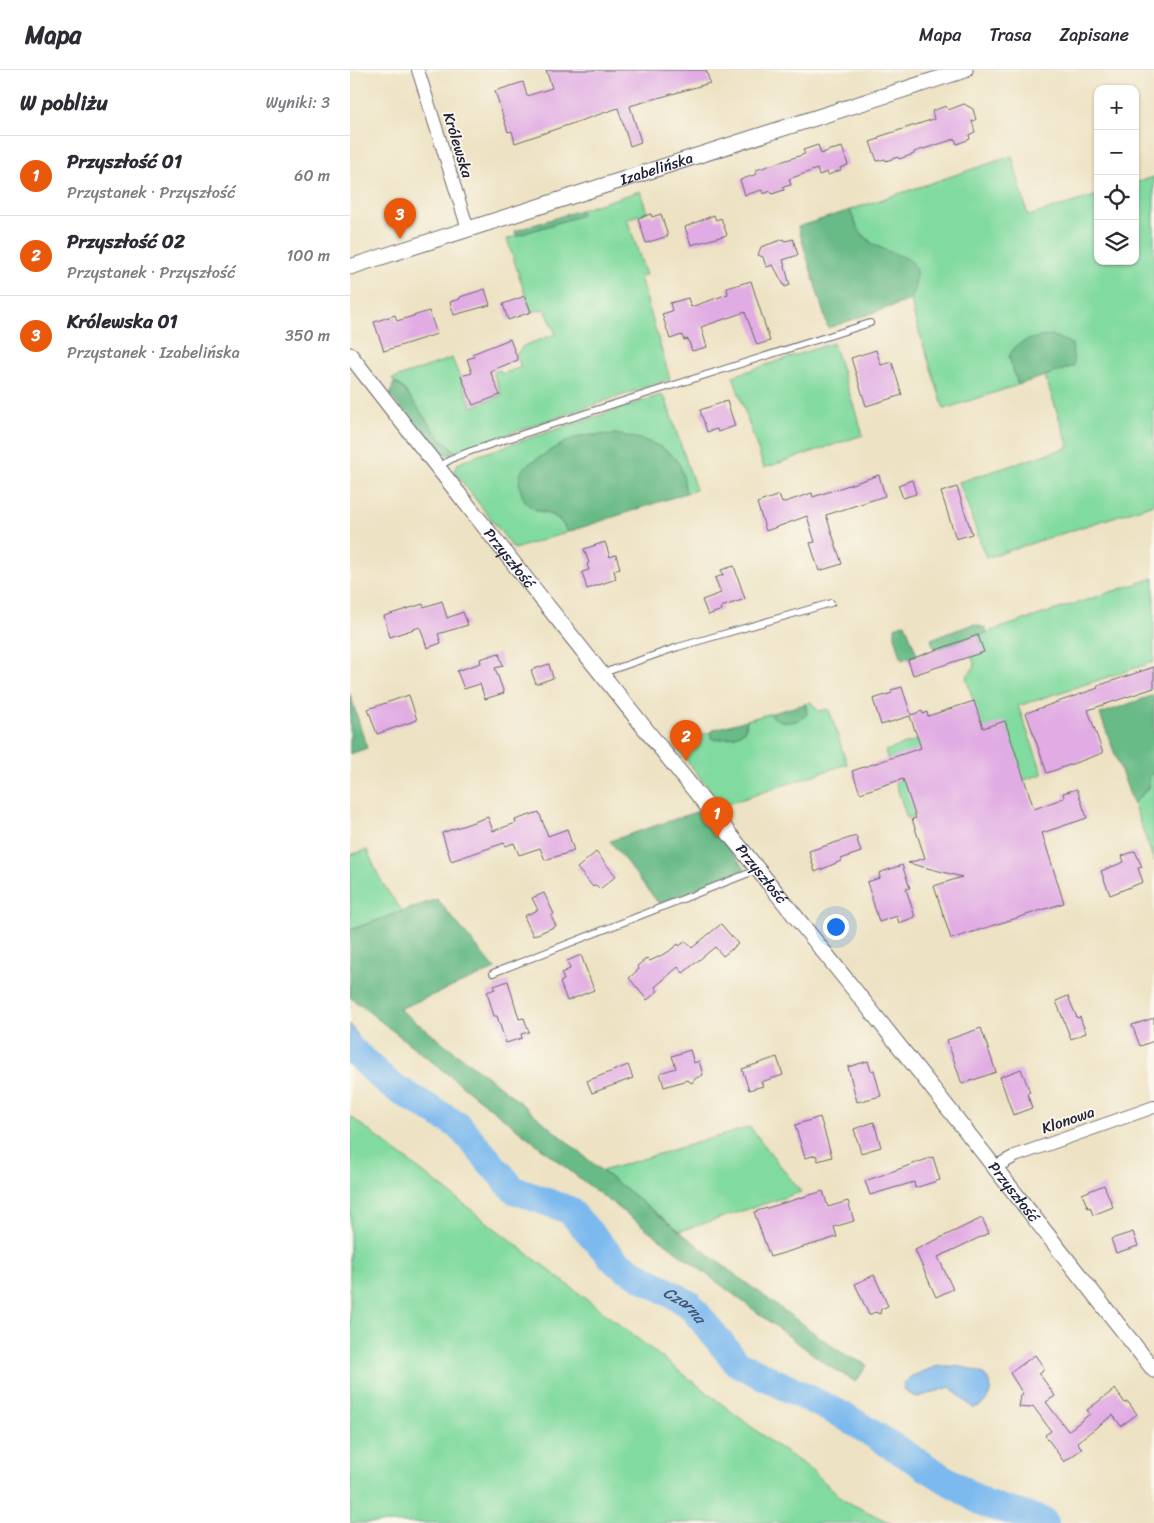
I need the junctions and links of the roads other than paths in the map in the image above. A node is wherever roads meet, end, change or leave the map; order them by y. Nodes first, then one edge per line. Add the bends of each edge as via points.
1 (418, 70) edge
2 (965, 70) edge
3 (468, 229) junction
4 (350, 267) edge
5 (870, 323) dead end
6 (350, 356) edge
7 (437, 468) junction
8 (831, 603) dead end
9 (602, 673) junction
10 (757, 870) junction
11 (493, 974) dead end
12 (1154, 1107) edge
13 (995, 1167) junction
14 (1154, 1370) edge

1 - 3 street, Królewska
2 - 3 street, Izabelińska
3 - 4 street, Izabelińska
5 - 7 lane via 480,448
6 - 7 street, Przyszłość
7 - 9 street, Przyszłość
8 - 9 lane via 678,647
9 - 10 street, Przyszłość
10 - 11 lane
10 - 13 street, Przyszłość
12 - 13 street, Klonowa via 1015,1156
13 - 14 street, Przyszłość

